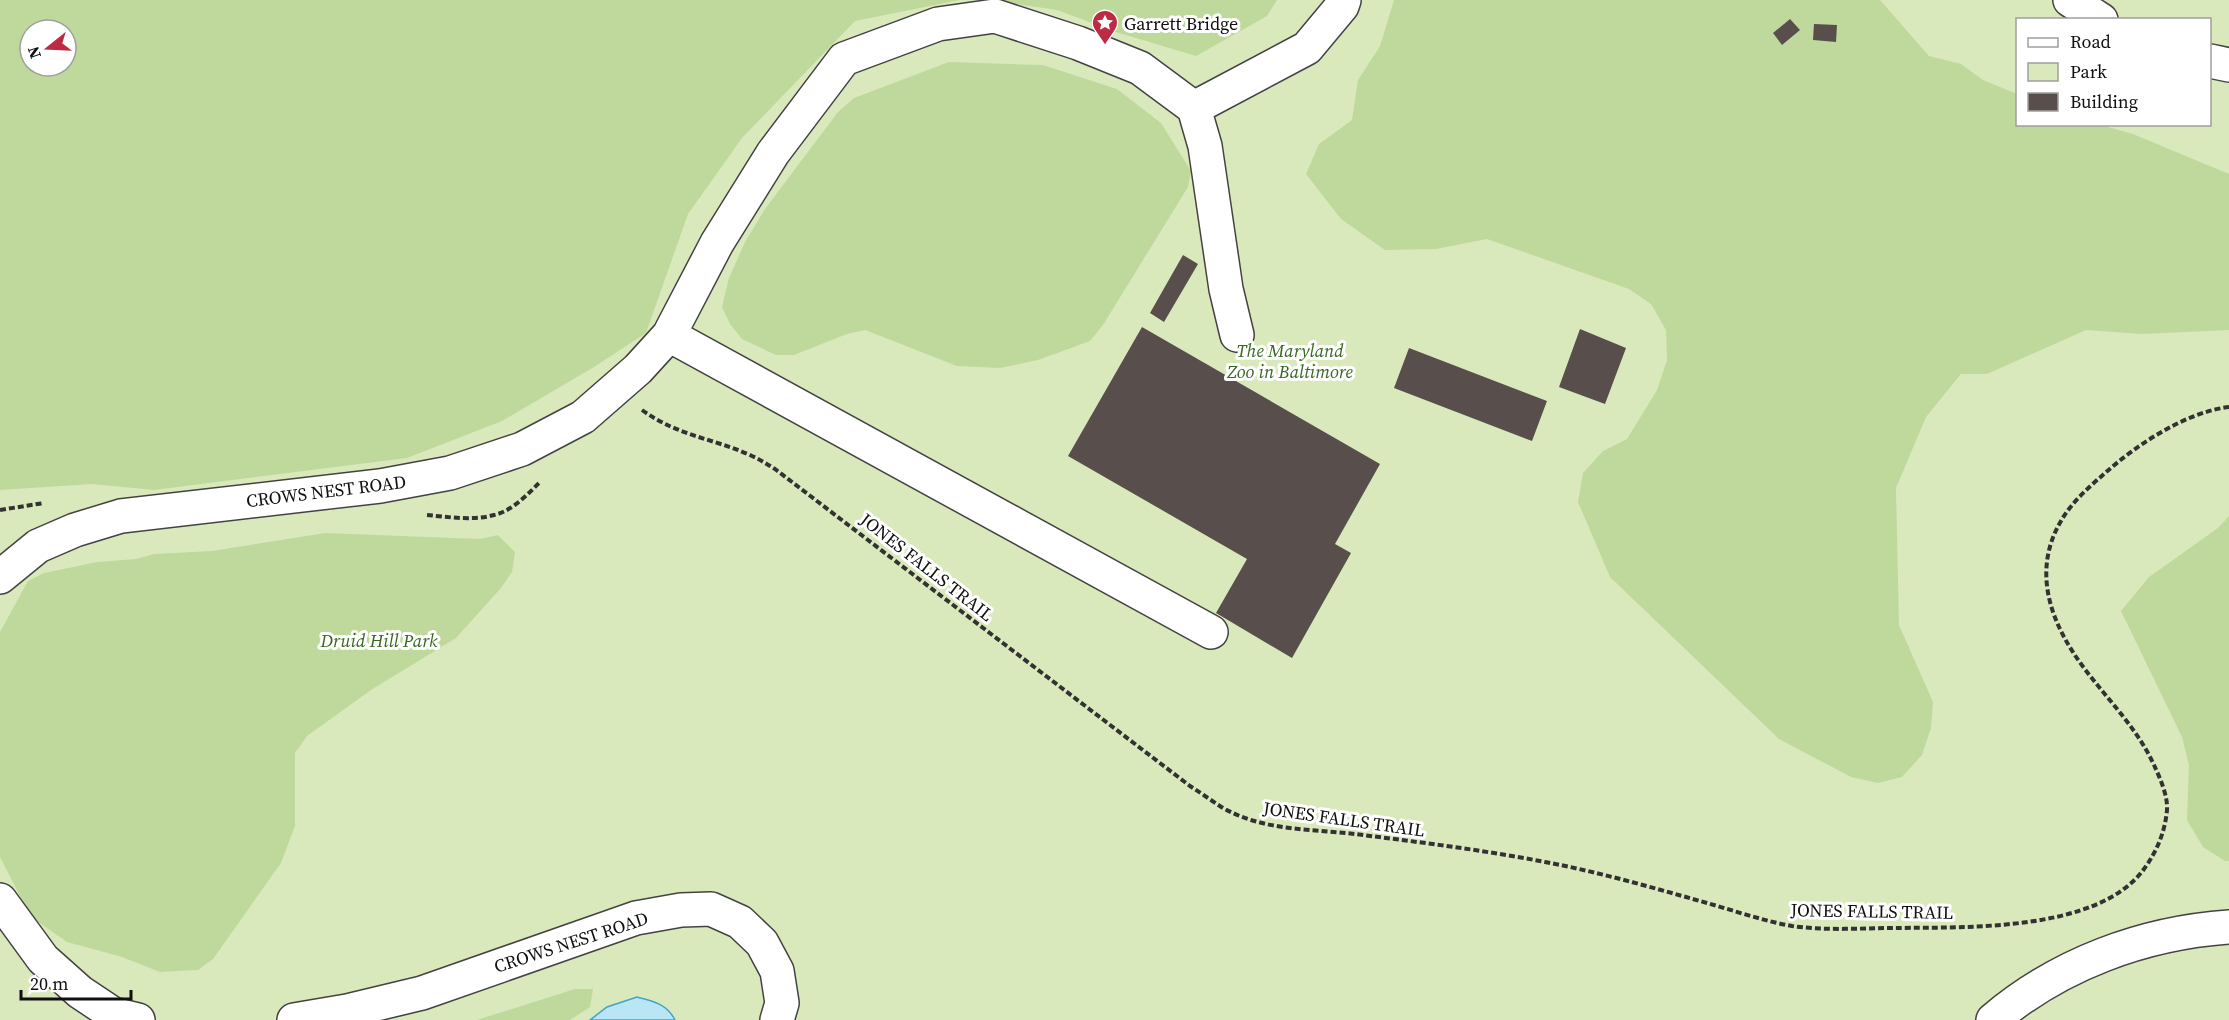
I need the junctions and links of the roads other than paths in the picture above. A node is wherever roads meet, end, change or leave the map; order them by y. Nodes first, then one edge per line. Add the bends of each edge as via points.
1 (1344, 0) edge
2 (2070, 0) edge
3 (2098, 18) edge
4 (2211, 61) edge
5 (2229, 65) edge
6 (1194, 108) junction
7 (669, 334) junction
8 (1237, 335) dead end
9 (0, 577) edge
10 (1211, 632) dead end
11 (0, 900) edge
12 (2229, 927) edge
13 (138, 1020) edge
14 (294, 1020) edge
15 (777, 1020) edge
16 (1993, 1020) edge

1 - 6 street via 1307,48
2 - 3 street
4 - 5 street
6 - 7 street, CROWS NEST ROAD via 1140,68 995,16 938,24 844,59 773,153 717,243
6 - 8 street via 1205,146 1224,277
7 - 9 street, CROWS NEST ROAD via 638,369 583,417 522,449 450,473 380,486 121,516 38,546
7 - 10 street
11 - 13 street via 43,959 80,992 113,1014
12 - 16 street via 2147,940 2090,959 2045,982
14 - 15 street, CROWS NEST ROAD via 422,993 636,918 711,909 740,922 762,943 777,971 782,1003

